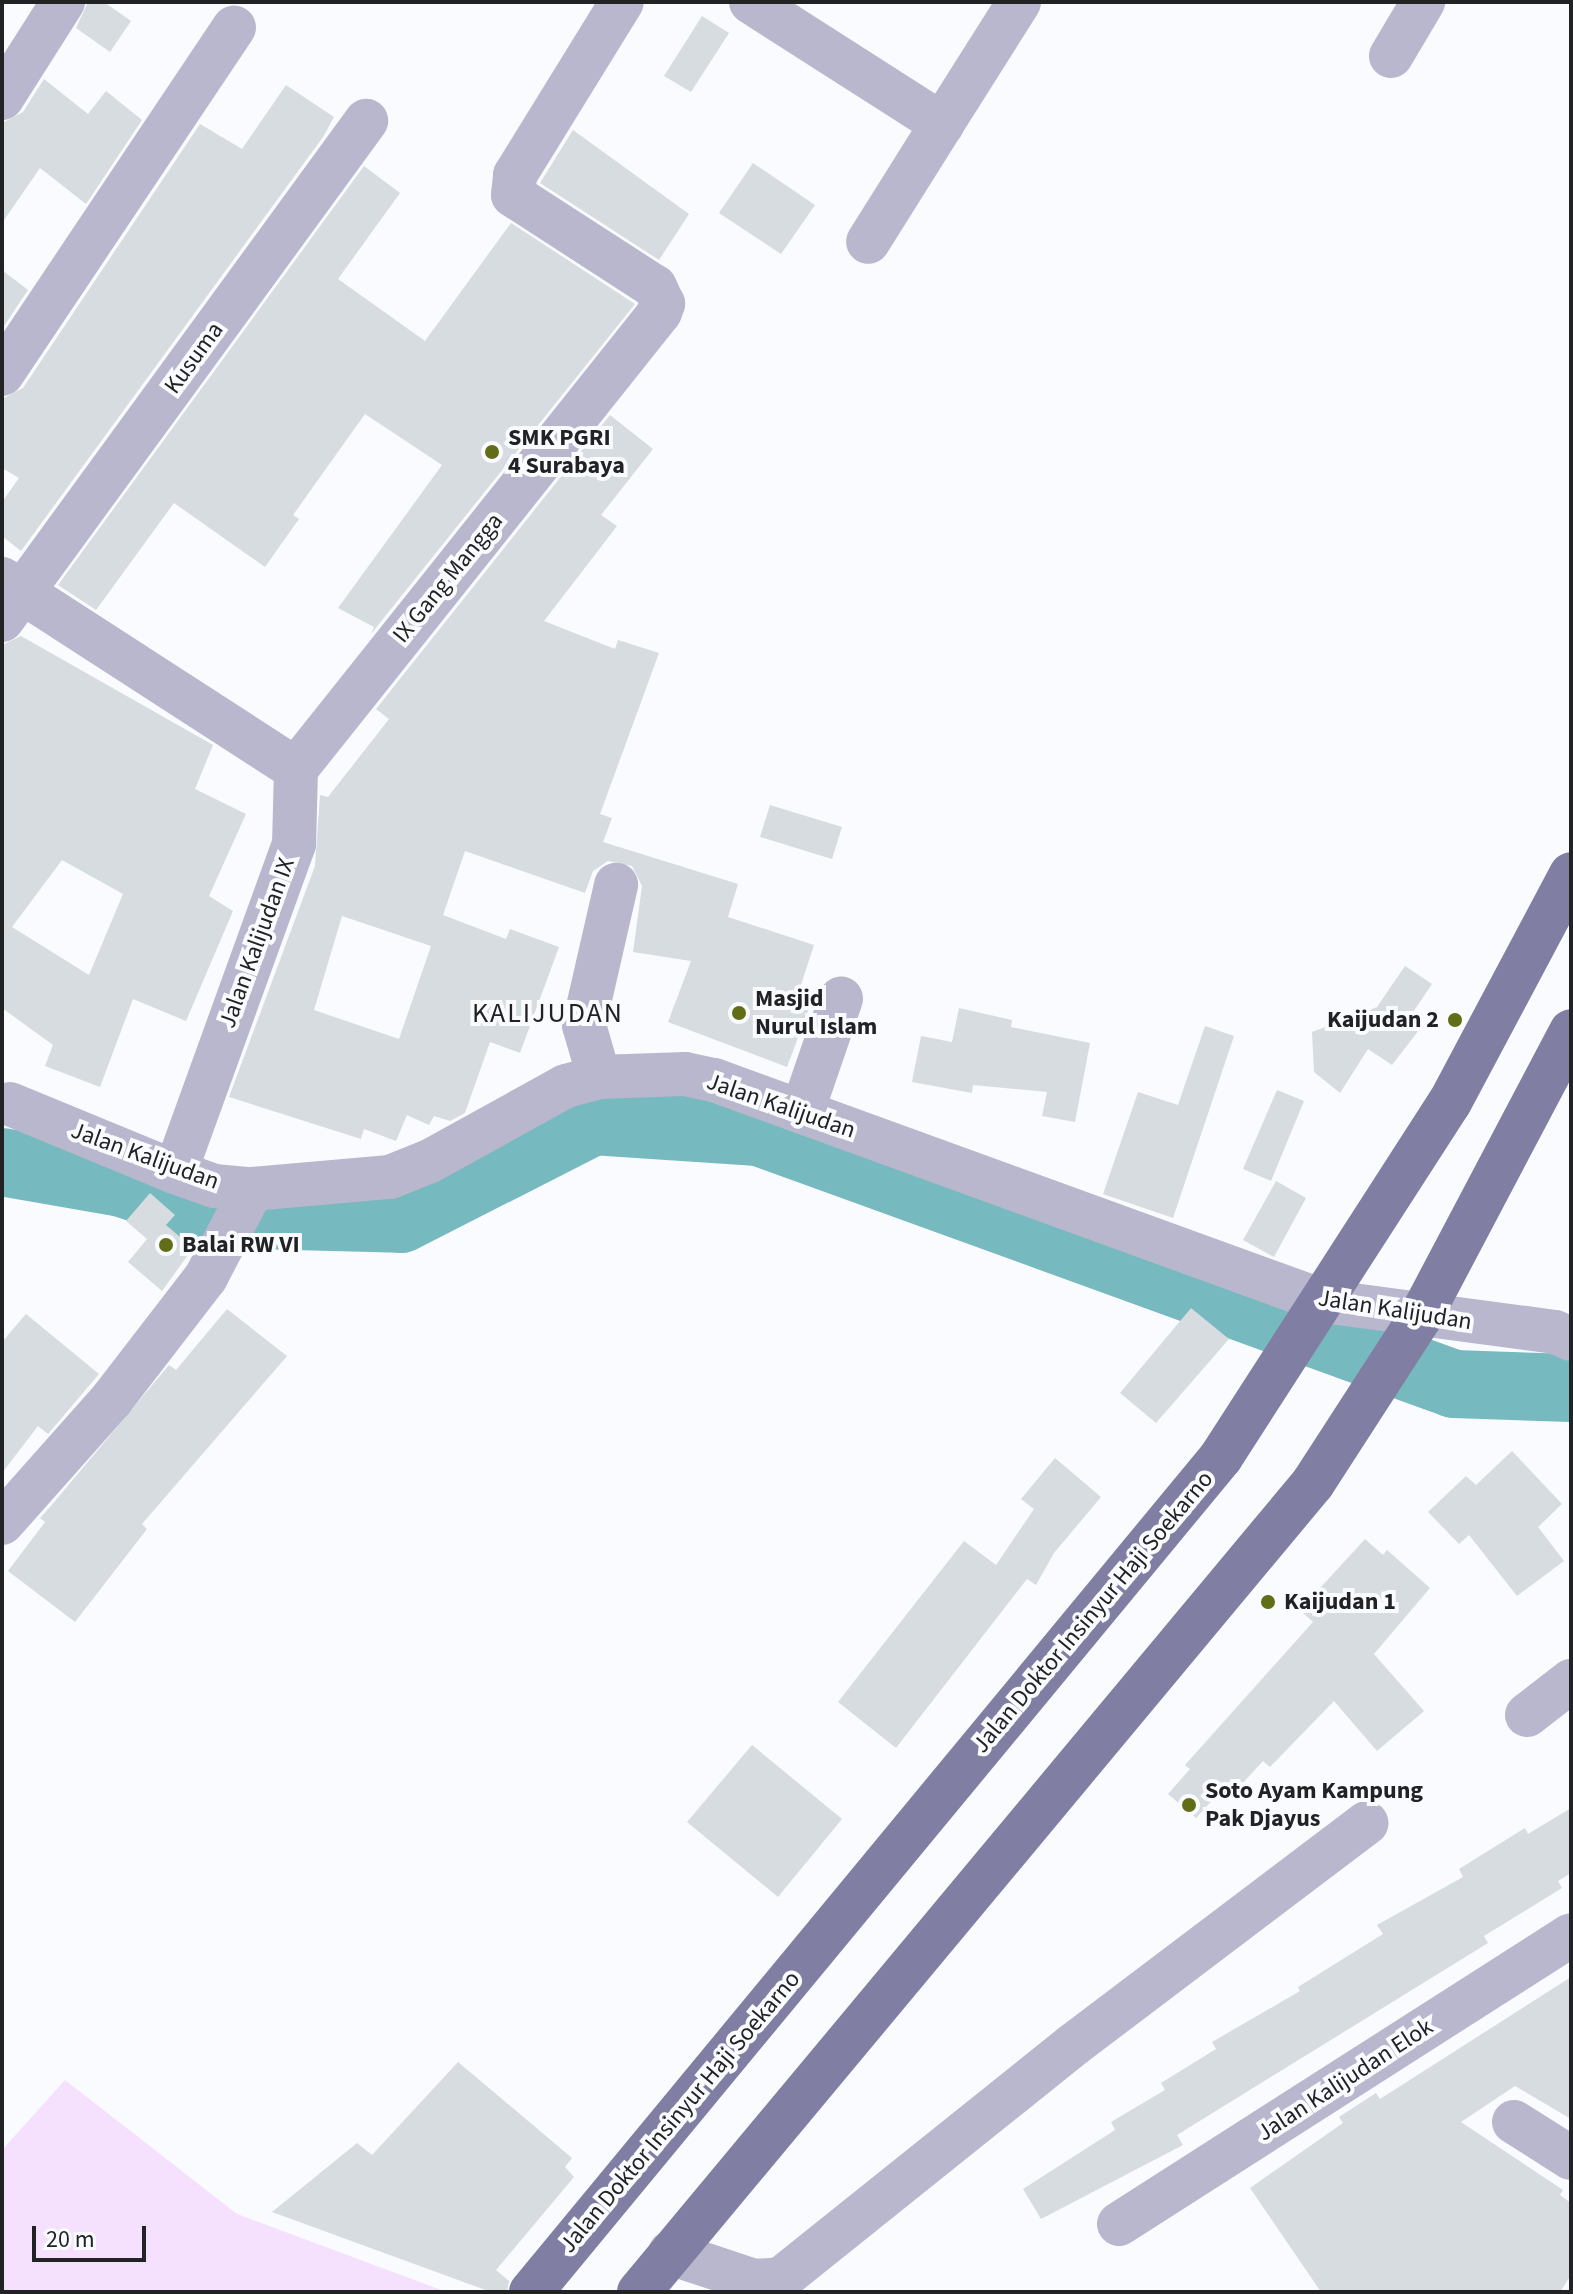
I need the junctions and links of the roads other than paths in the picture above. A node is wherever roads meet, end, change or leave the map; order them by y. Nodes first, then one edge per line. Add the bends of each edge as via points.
1 (63, 2) edge
2 (622, 2) edge
3 (751, 2) edge
4 (1019, 2) edge
5 (1423, 2) edge
6 (234, 28) dead end
7 (1391, 56) dead end
8 (2, 98) edge
9 (366, 121) dead end
10 (942, 124) junction
11 (868, 242) dead end
12 (2, 374) edge
13 (9, 598) edge
14 (296, 769) junction
15 (1571, 874) edge
16 (616, 885) dead end
17 (841, 999) dead end
18 (1571, 1031) edge
19 (599, 1077) junction
20 (5, 1101) edge
21 (802, 1112) junction
22 (175, 1172) junction
23 (242, 1211) junction
24 (1317, 1311) junction
25 (1413, 1328) junction
26 (1566, 1331) edge
27 (2, 1523) edge
28 (1571, 1681) edge
29 (1527, 1715) dead end
30 (1367, 1823) dead end
31 (1571, 1935) edge
32 (1514, 2122) dead end
33 (1571, 2158) edge
34 (1119, 2224) dead end
35 (670, 2253) junction
36 (531, 2292) edge
37 (639, 2292) edge

1 - 8 street
2 - 14 street, IX Gang Mangga via 515,175 513,195 655,287 663,304 660,312
3 - 10 street
4 - 10 street
5 - 7 street
6 - 12 street
9 - 13 street, Kusuma
10 - 11 street
13 - 14 street
14 - 22 street, Jalan Kalijudan IX via 294,844
15 - 24 main road, Jalan Doktor Insinyur Haji Soekarno via 1450,1102
16 - 19 street via 584,1025
17 - 21 street
18 - 25 main road
19 - 21 street, Jalan Kalijudan via 685,1074
19 - 23 street, Jalan Kalijudan via 566,1086 430,1161 390,1177
20 - 22 street, Jalan Kalijudan
21 - 24 street, Jalan Kalijudan
22 - 23 street, Jalan Kalijudan via 214,1186
23 - 27 street via 206,1277 112,1399
24 - 25 street, Jalan Kalijudan
24 - 36 main road, Jalan Doktor Insinyur Haji Soekarno via 1211,1469
25 - 26 street, Jalan Kalijudan
25 - 35 main road via 1313,1483
28 - 29 street
30 - 35 street via 1073,2045 781,2279 769,2284 754,2281
31 - 34 street, Jalan Kalijudan Elok
32 - 33 street
35 - 37 main road

